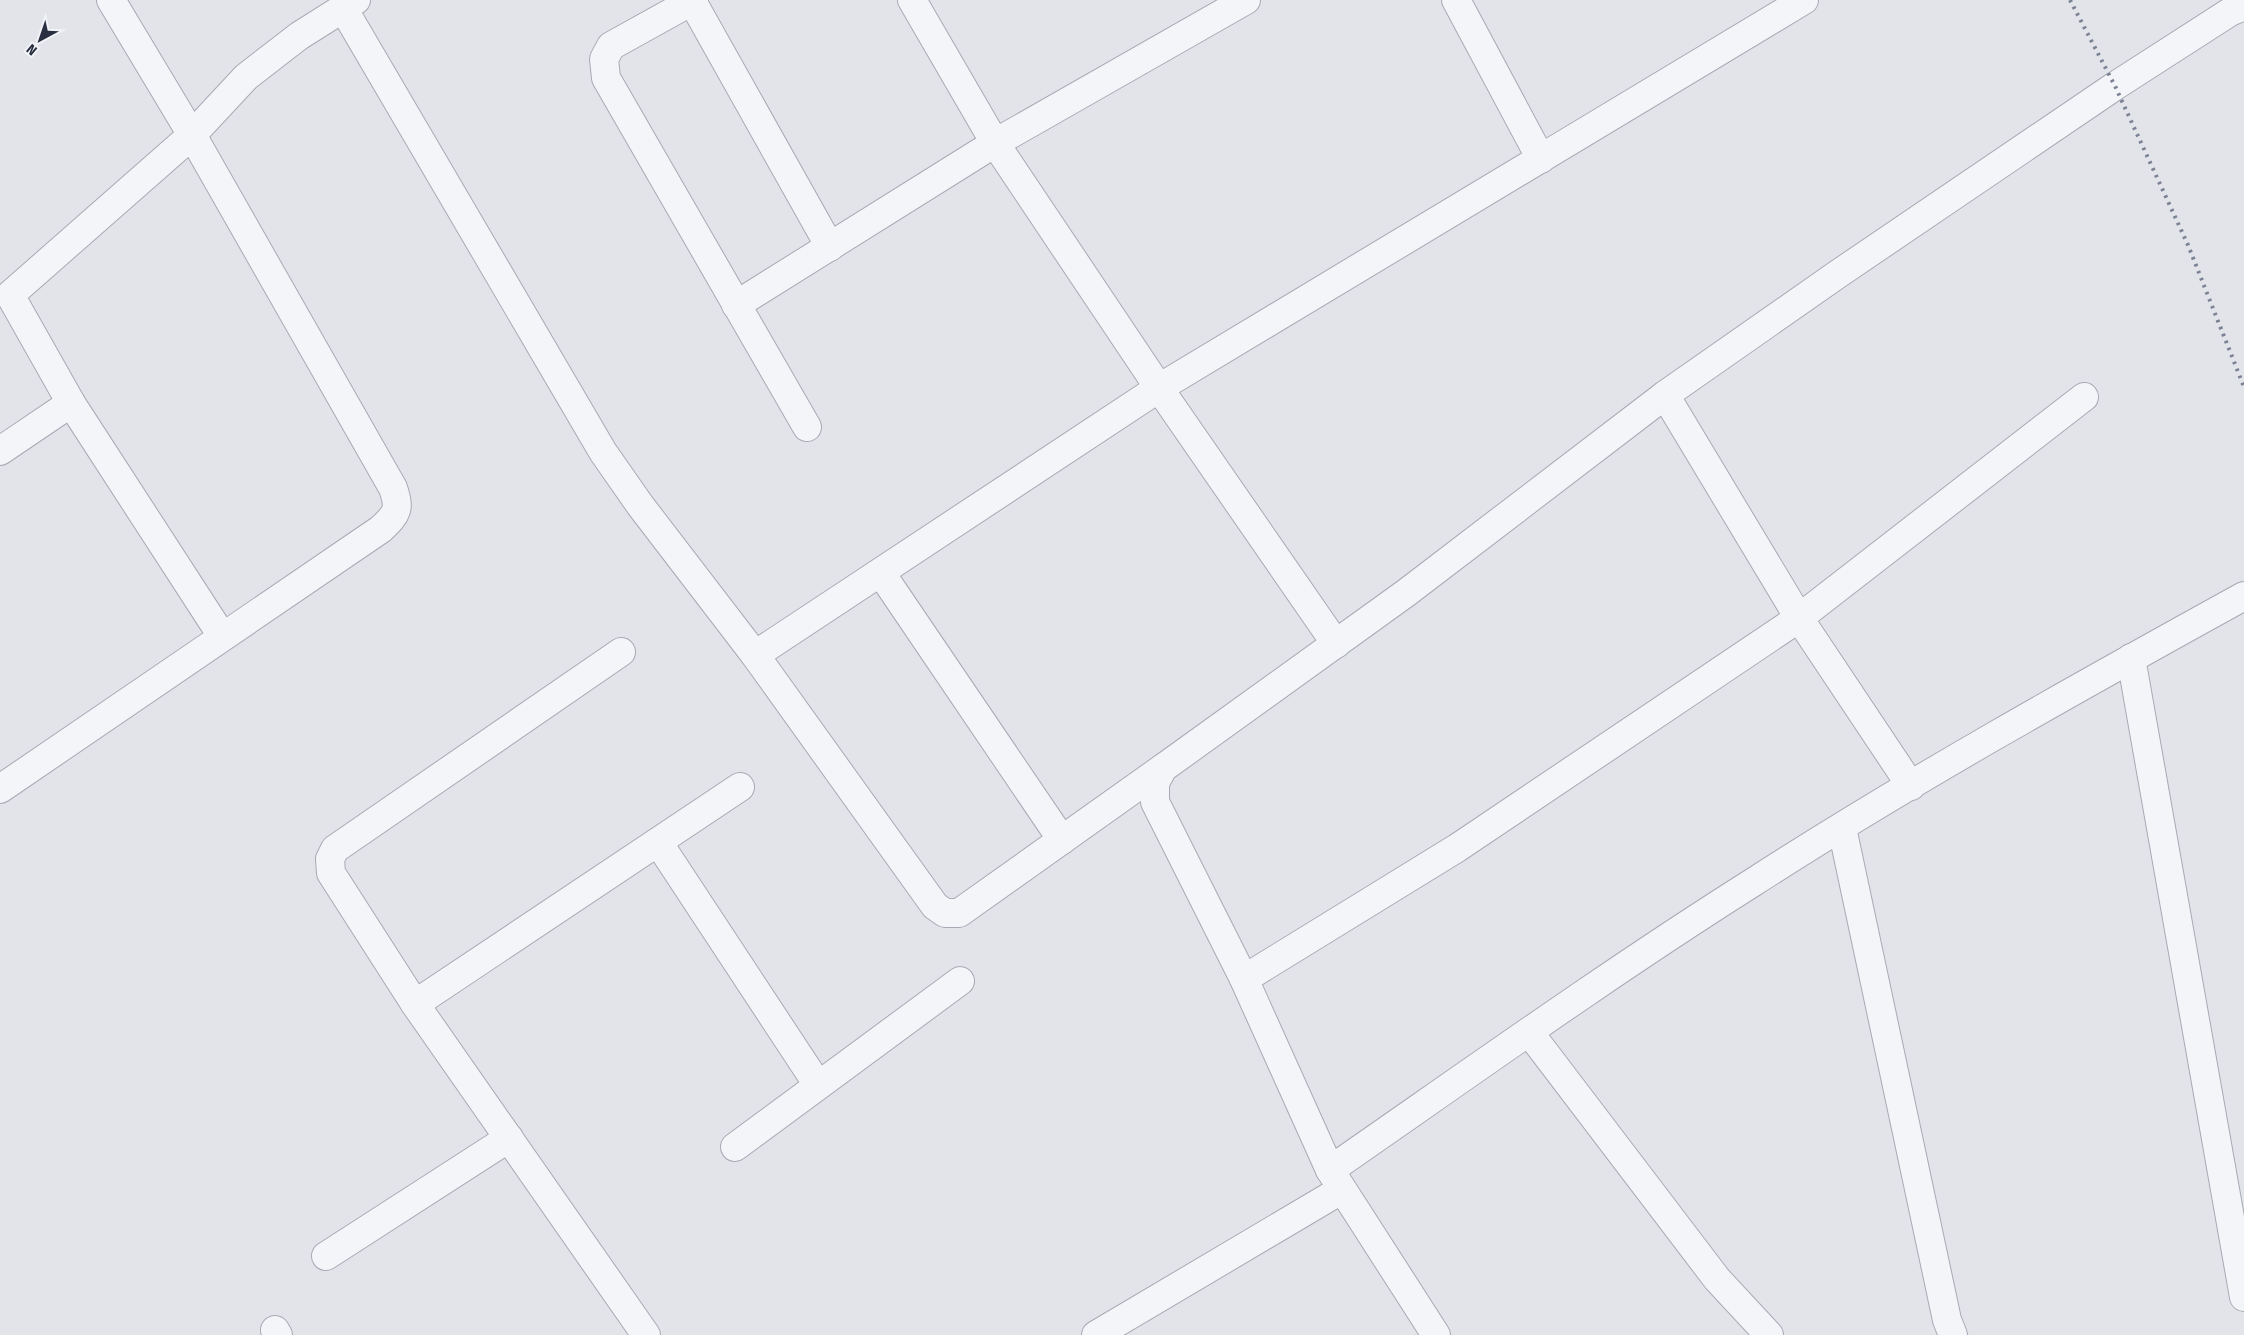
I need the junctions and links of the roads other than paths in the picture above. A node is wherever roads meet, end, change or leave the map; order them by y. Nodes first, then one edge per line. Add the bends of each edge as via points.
1 (111, 0) edge
2 (693, 0) edge
3 (912, 0) edge
4 (1246, 0) edge
5 (1456, 0) edge
6 (1792, 3) edge
7 (350, 4) edge
8 (2244, 6) edge
9 (192, 134) junction
10 (995, 143) junction
11 (1541, 159) junction
12 (830, 246) junction
13 (5, 288) edge
14 (736, 305) junction
15 (1159, 388) junction
16 (1665, 395) junction
17 (2084, 397) dead end
18 (71, 403) junction
19 (807, 427) dead end
20 (0, 451) edge
21 (881, 573) junction
22 (2244, 596) edge
23 (1799, 618) junction
24 (222, 636) junction
25 (1336, 644) junction
26 (620, 652) dead end
27 (755, 655) junction
28 (2131, 658) junction
29 (1164, 768) junction
30 (1911, 786) junction
31 (740, 787) dead end
32 (0, 789) edge
33 (1842, 828) junction
34 (1062, 840) junction
35 (658, 842) junction
36 (1244, 979) junction
37 (960, 981) dead end
38 (415, 1004) junction
39 (1529, 1032) junction
40 (818, 1085) junction
41 (509, 1138) junction
42 (735, 1147) dead end
43 (1336, 1180) junction
44 (326, 1256) dead end
45 (2244, 1297) edge
46 (646, 1335) edge
47 (1096, 1335) edge
48 (1436, 1335) edge
49 (1769, 1335) edge
50 (1953, 1335) edge

1 - 9 street
2 - 12 street
2 - 14 street via 612,46 604,59 606,78
3 - 10 street
4 - 10 street
5 - 11 street
6 - 11 street
7 - 9 street via 299,36 246,77
7 - 27 street via 604,452 640,505
8 - 16 street via 2115,86
9 - 13 street
9 - 24 street via 398,503 395,516 381,529
10 - 12 street
10 - 15 street
11 - 15 street
12 - 14 street
13 - 18 street
14 - 19 street
15 - 21 street
15 - 25 street
16 - 23 street
16 - 25 street
17 - 23 street
18 - 20 street
18 - 24 street
21 - 27 street
21 - 34 street
22 - 28 street
23 - 30 street
23 - 36 street via 1457,848
24 - 32 street
25 - 29 street
26 - 38 street via 335,849 330,859 331,872
27 - 34 street via 935,906 945,913 959,913
28 - 30 street
28 - 45 street
29 - 34 street
29 - 36 street via 1155,783 1155,802
30 - 33 street
31 - 35 street
33 - 39 street via 1752,882
33 - 50 street via 1946,1320
35 - 38 street
35 - 40 street
36 - 43 street
37 - 40 street
38 - 41 street
39 - 43 street
39 - 49 street via 1712,1272
40 - 42 street
41 - 44 street
41 - 46 street
43 - 47 street
43 - 48 street

